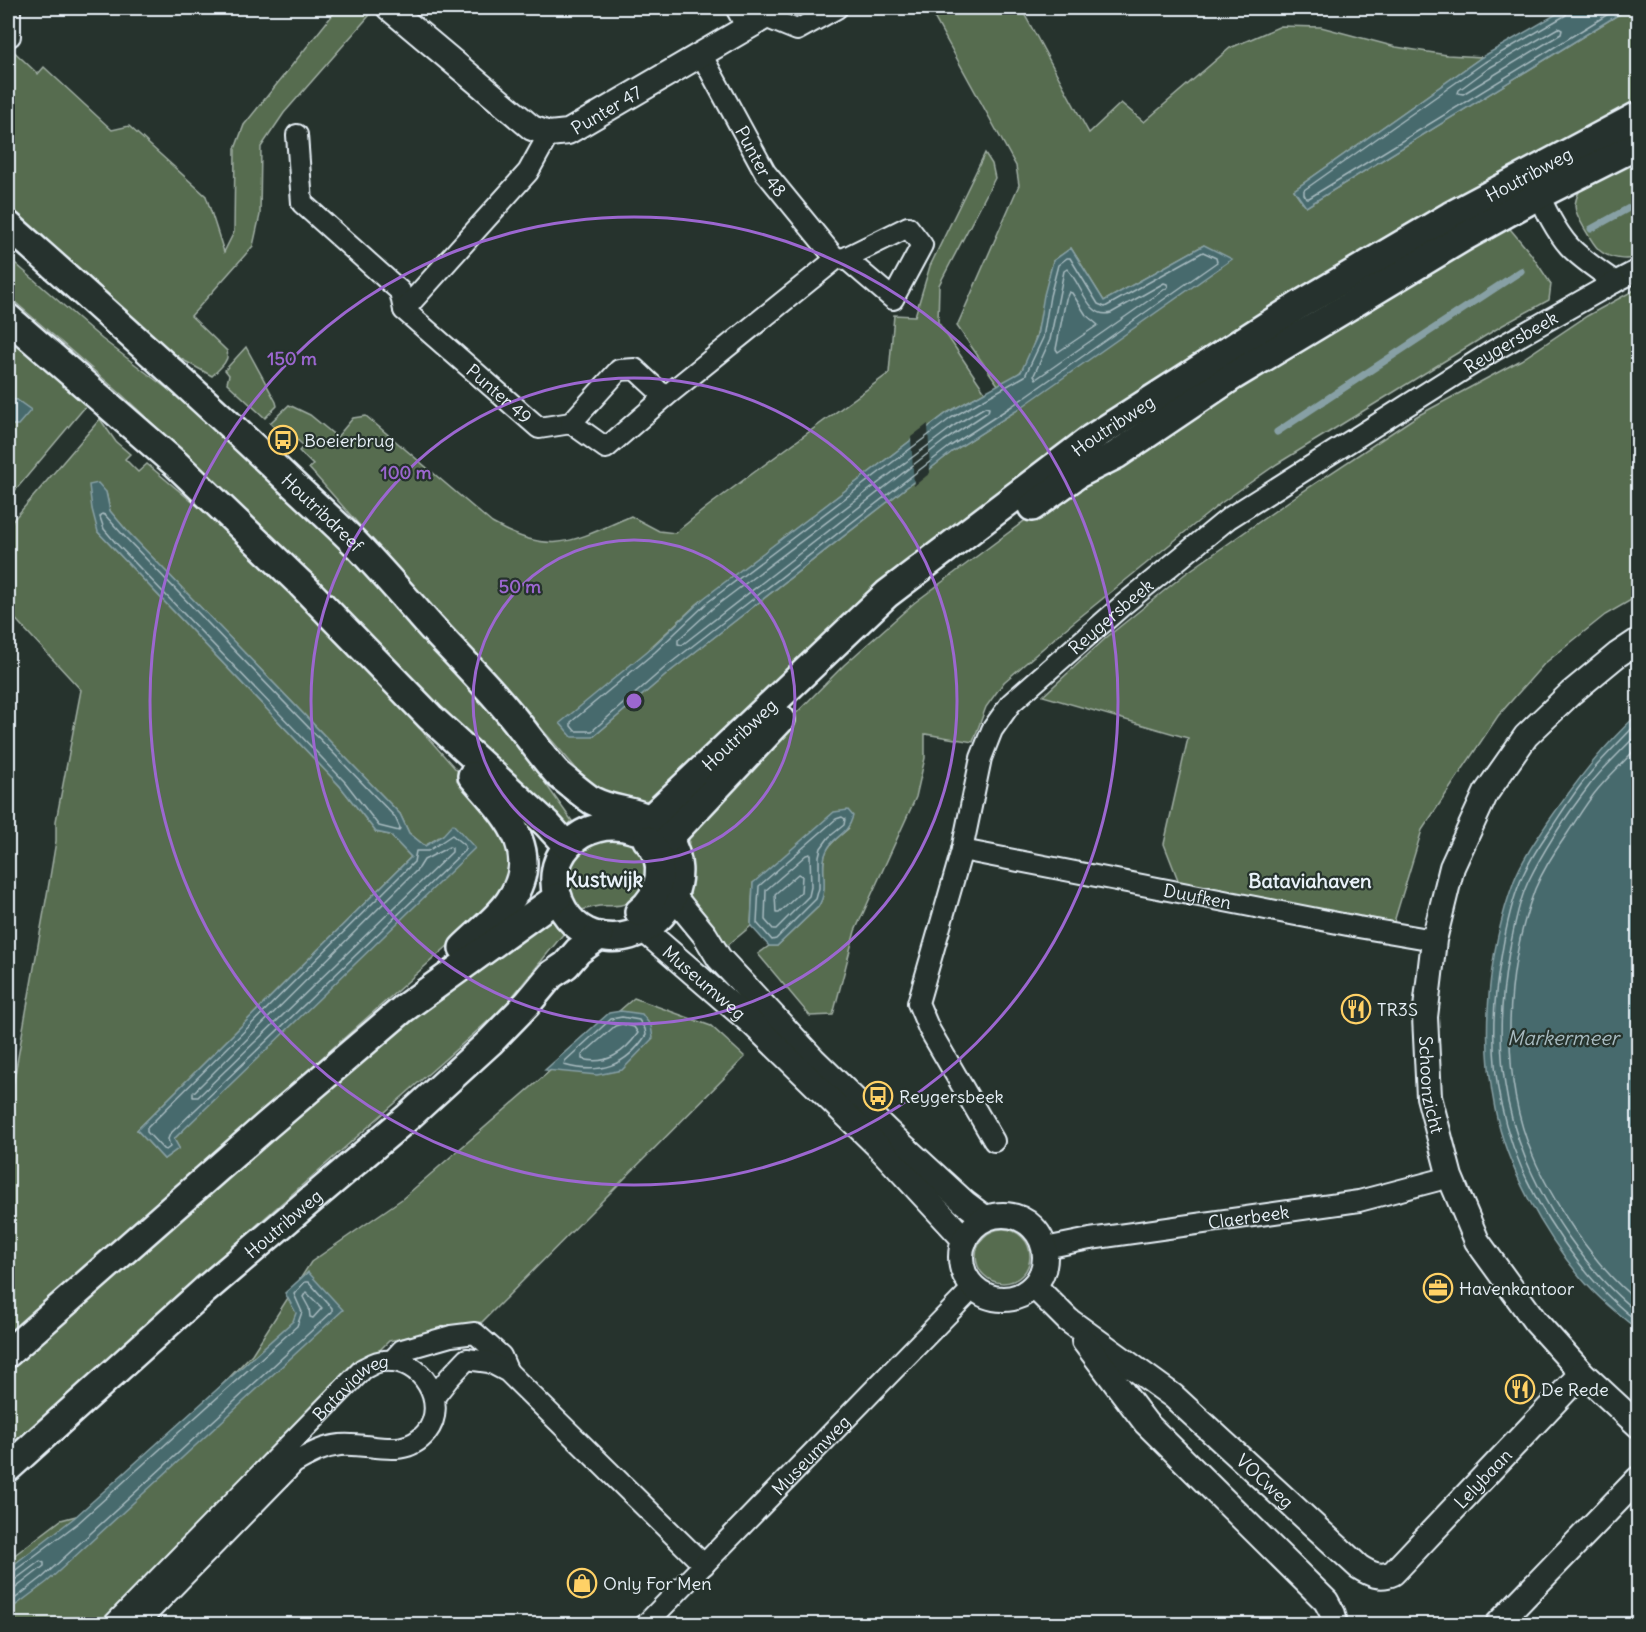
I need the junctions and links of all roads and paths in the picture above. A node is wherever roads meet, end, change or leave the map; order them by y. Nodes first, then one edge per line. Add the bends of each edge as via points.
1 (10, 8) edge
2 (389, 8) edge
3 (837, 8) edge
4 (755, 15) edge
5 (10, 36) dead end
6 (701, 54) junction
7 (1638, 116) edge
8 (549, 134) junction
9 (297, 135) dead end
10 (1638, 145) edge
11 (1535, 184) junction
12 (8, 225) edge
13 (1638, 270) edge
14 (1615, 282) junction
15 (404, 310) junction
16 (8, 318) edge
17 (665, 397) junction
18 (571, 423) junction
19 (1638, 642) edge
20 (430, 717) junction
21 (600, 815) junction
22 (642, 825) junction
23 (668, 839) junction
24 (567, 846) junction
25 (962, 850) junction
26 (558, 897) junction
27 (664, 901) junction
28 (644, 930) junction
29 (590, 932) junction
30 (1434, 940) junction
31 (404, 1009) junction
32 (994, 1142) dead end
33 (1450, 1177) junction
34 (985, 1218) junction
35 (964, 1240) junction
36 (1045, 1248) junction
37 (1034, 1286) junction
38 (974, 1287) junction
39 (1068, 1320) junction
40 (8, 1353) edge
41 (392, 1361) junction
42 (508, 1372) junction
43 (1582, 1373) junction
44 (1155, 1383) junction
45 (435, 1396) junction
46 (1134, 1407) junction
47 (1638, 1425) edge
48 (8, 1468) edge
49 (1638, 1479) edge
50 (704, 1565) junction
51 (1378, 1576) joint
52 (1335, 1623) edge
53 (114, 1624) edge
54 (137, 1624) edge
55 (646, 1624) edge
56 (1498, 1624) edge

1 - 5 street
2 - 8 street, Punter 47 via 532,128
3 - 4 street via 797,30
4 - 6 street, Punter 47
6 - 8 street, Punter 47 via 568,132
6 - 17 street, Punter 48 via 765,172 840,258
7 - 11 main road, Houtribweg
8 - 15 street via 528,172
9 - 15 street, Punter 49 via 302,203 400,291
10 - 11 main road, Houtribweg
11 - 14 street via 1569,246
11 - 22 main road, Houtribweg via 1450,216 1301,304 1092,438 887,594
11 - 23 main road, Houtribweg via 1464,237 1233,376 1116,455 1078,474 909,598 842,657
12 - 21 main road, Houtribdreef via 203,399 355,543 507,709 561,776 594,801
13 - 14 street, Reygersbeek
14 - 25 street, Reygersbeek via 1493,351 1228,518 1124,604 1011,703 992,730 981,758
15 - 18 street, Punter 49 via 539,428
16 - 20 main road via 176,464 301,584
17 - 18 street, Punter 48 via 606,448
17 - 18 street via 635,369 619,370
19 - 30 street, Schoonzicht via 1571,693 1526,736 1486,793 1452,867
20 - 24 main road
20 - 31 main road via 441,740 514,827 523,860 519,881 508,903
21 - 22 main road, Houtribdreef via 636,813
21 - 24 main road
22 - 23 main road
22 - 27 main road via 657,854
23 - 27 main road via 678,865 678,879
24 - 26 main road via 556,869
25 - 30 street, Duyfken
25 - 32 street, Reygersbeek via 918,1003
26 - 29 main road via 568,916
26 - 31 main road
27 - 28 main road
27 - 29 main road, Houtribweg via 632,915 586,924
27 - 34 street, Museumweg via 694,943 719,958 866,1111
28 - 29 main road via 622,937
28 - 35 street, Museumweg via 754,1025 876,1145
29 - 48 main road, Houtribweg via 566,965 551,975 490,1042
30 - 33 street, Schoonzicht via 1425,1017 1429,1097
31 - 40 main road
33 - 36 street, Claerbeek via 1359,1201
33 - 43 street, Schoonzicht via 1478,1241 1535,1321
34 - 35 street
34 - 36 street via 1003,1215 1022,1219 1036,1231
35 - 38 street via 962,1265
36 - 37 street via 1044,1269
37 - 38 street via 1015,1298 1000,1299
37 - 39 street, VOCweg
38 - 50 street, Museumweg
39 - 44 street, VOCweg
39 - 46 street, VOCweg
41 - 42 street via 402,1350 475,1333 501,1356
41 - 45 street, Bataviaweg via 404,1364 429,1383
41 - 53 street, Bataviaweg via 363,1369
42 - 45 street via 489,1362 467,1359
42 - 50 street
43 - 47 street, Schoonzicht
43 - 51 street, Lelybaan via 1393,1573
44 - 46 street
44 - 51 street, VOCweg via 1359,1567
45 - 54 street, Bataviaweg via 434,1421 419,1440 404,1448 341,1445 316,1450 294,1463
46 - 52 street, VOCweg via 1326,1601
49 - 56 street
50 - 55 street, Museumweg

